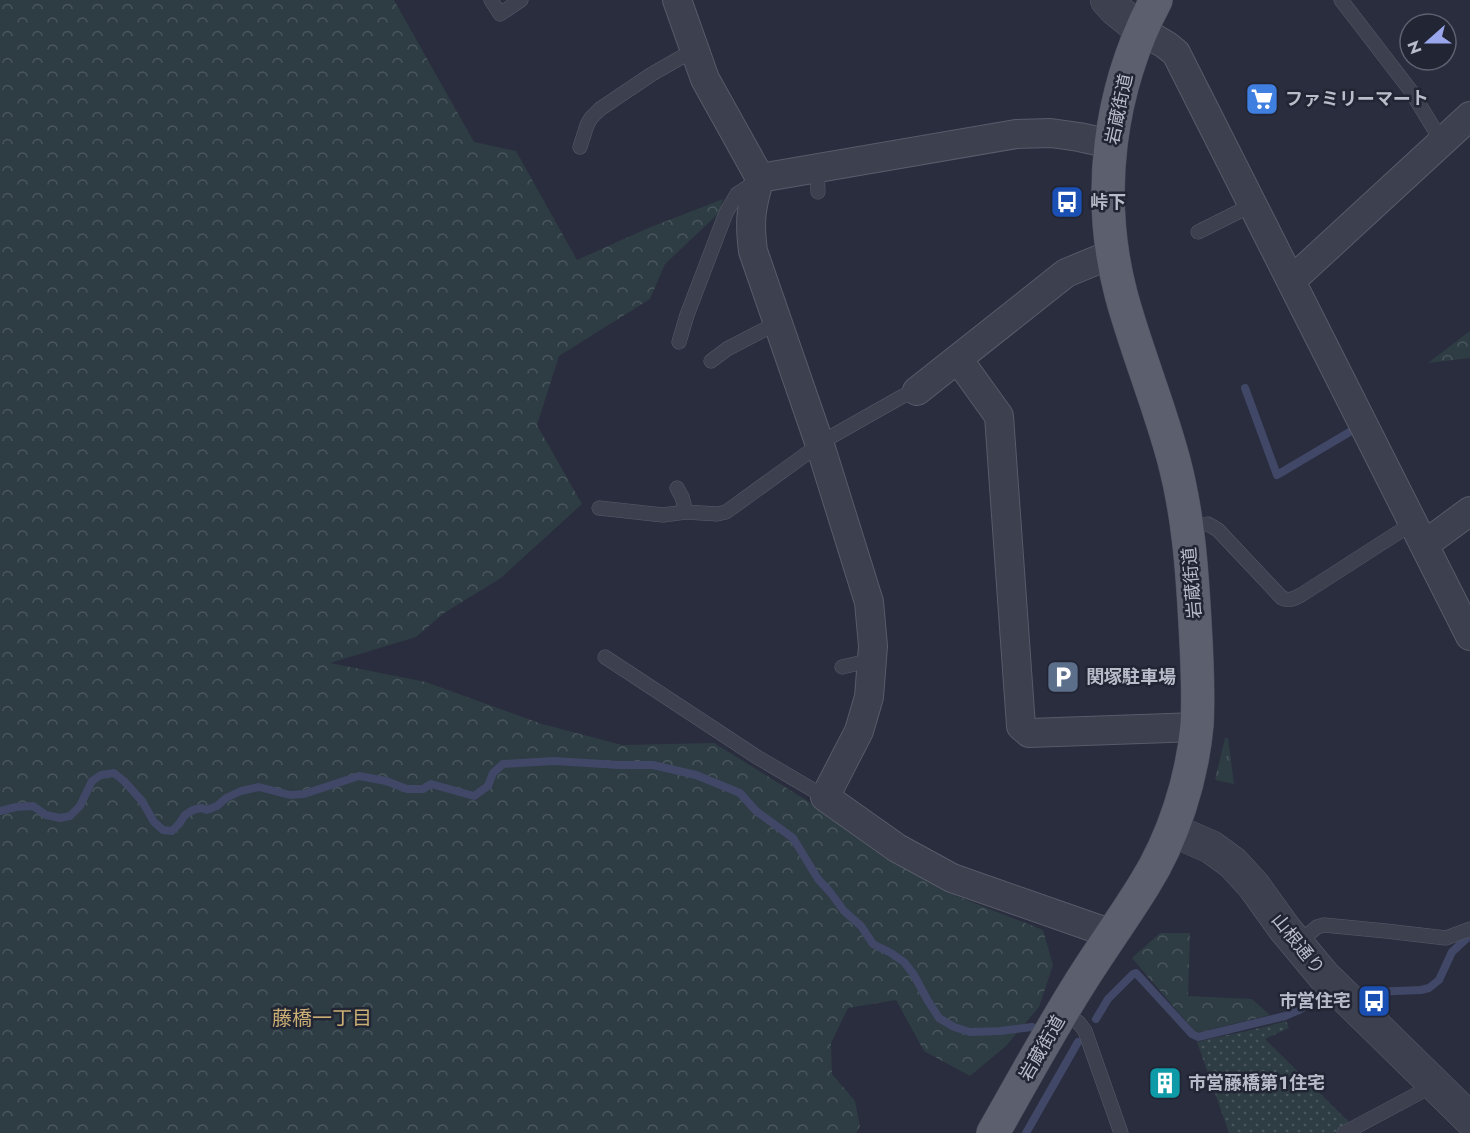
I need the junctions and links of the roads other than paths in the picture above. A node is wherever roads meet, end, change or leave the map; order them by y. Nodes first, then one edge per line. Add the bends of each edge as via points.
1 (491, 0) edge
2 (521, 0) edge
3 (677, 0) edge
4 (1107, 0) edge
5 (1156, 0) edge
6 (1341, 0) edge
7 (1141, 30) junction
8 (694, 50) junction
9 (1470, 116) edge
10 (1442, 142) junction
11 (1111, 144) junction
12 (580, 147) dead end
13 (760, 178) junction
14 (1252, 205) junction
15 (1197, 232) dead end
16 (1112, 254) junction
17 (1291, 281) junction
18 (777, 323) junction
19 (679, 342) dead end
20 (958, 359) junction
21 (711, 361) dead end
22 (917, 391) joint
23 (820, 445) junction
24 (677, 488) dead end
25 (599, 508) dead end
26 (1470, 511) edge
27 (686, 512) junction
28 (1187, 528) junction
29 (1418, 534) junction
30 (1470, 636) edge
31 (605, 657) dead end
32 (872, 660) junction
33 (842, 667) dead end
34 (1197, 727) junction
35 (825, 797) junction
36 (1172, 830) junction
37 (1470, 929) edge
38 (1112, 934) junction
39 (1297, 944) junction
40 (1062, 1012) junction
41 (1431, 1081) junction
42 (1470, 1119) edge
43 (993, 1133) edge
44 (1121, 1133) edge
45 (1344, 1133) edge

1 - 2 lane via 500,14
3 - 8 street
4 - 7 street
5 - 7 main road, 岩蔵街道
6 - 10 lane via 1373,32
7 - 11 main road, 岩蔵街道 via 1123,83
7 - 14 street via 1176,53
8 - 12 lane via 600,109 587,125
8 - 13 street via 705,79
9 - 10 street
10 - 17 street
11 - 13 street via 1051,133 1016,134 817,180
11 - 16 main road, 岩蔵街道 via 1108,202
13 - 18 street via 750,233
13 - 19 lane via 737,194 726,213
14 - 15 lane
14 - 17 street
16 - 20 street via 1066,273
16 - 28 main road, 岩蔵街道 via 1127,316 1174,460
17 - 29 street
18 - 21 lane
18 - 23 street
20 - 22 street
20 - 34 street via 999,416 1021,726 1029,733
22 - 23 lane
23 - 27 lane via 726,512
23 - 32 street via 870,602
24 - 27 lane
25 - 27 lane via 663,515
26 - 29 street
28 - 29 lane via 1208,524 1218,530 1287,600
28 - 34 main road, 岩蔵街道 via 1198,676
29 - 30 street
31 - 35 lane
32 - 33 lane
32 - 35 street via 869,697 859,731
34 - 36 main road, 岩蔵街道 via 1186,786
35 - 38 street via 897,848 952,878
36 - 38 main road, 岩蔵街道 via 1145,884
36 - 39 street, 山根通り via 1211,846 1233,863
37 - 39 lane via 1446,938 1324,925
38 - 40 main road, 岩蔵街道
39 - 41 street, 山根通り via 1323,976
40 - 43 main road, 岩蔵街道
40 - 44 lane via 1085,1031
41 - 42 street, 山根通り
41 - 45 lane via 1419,1093

